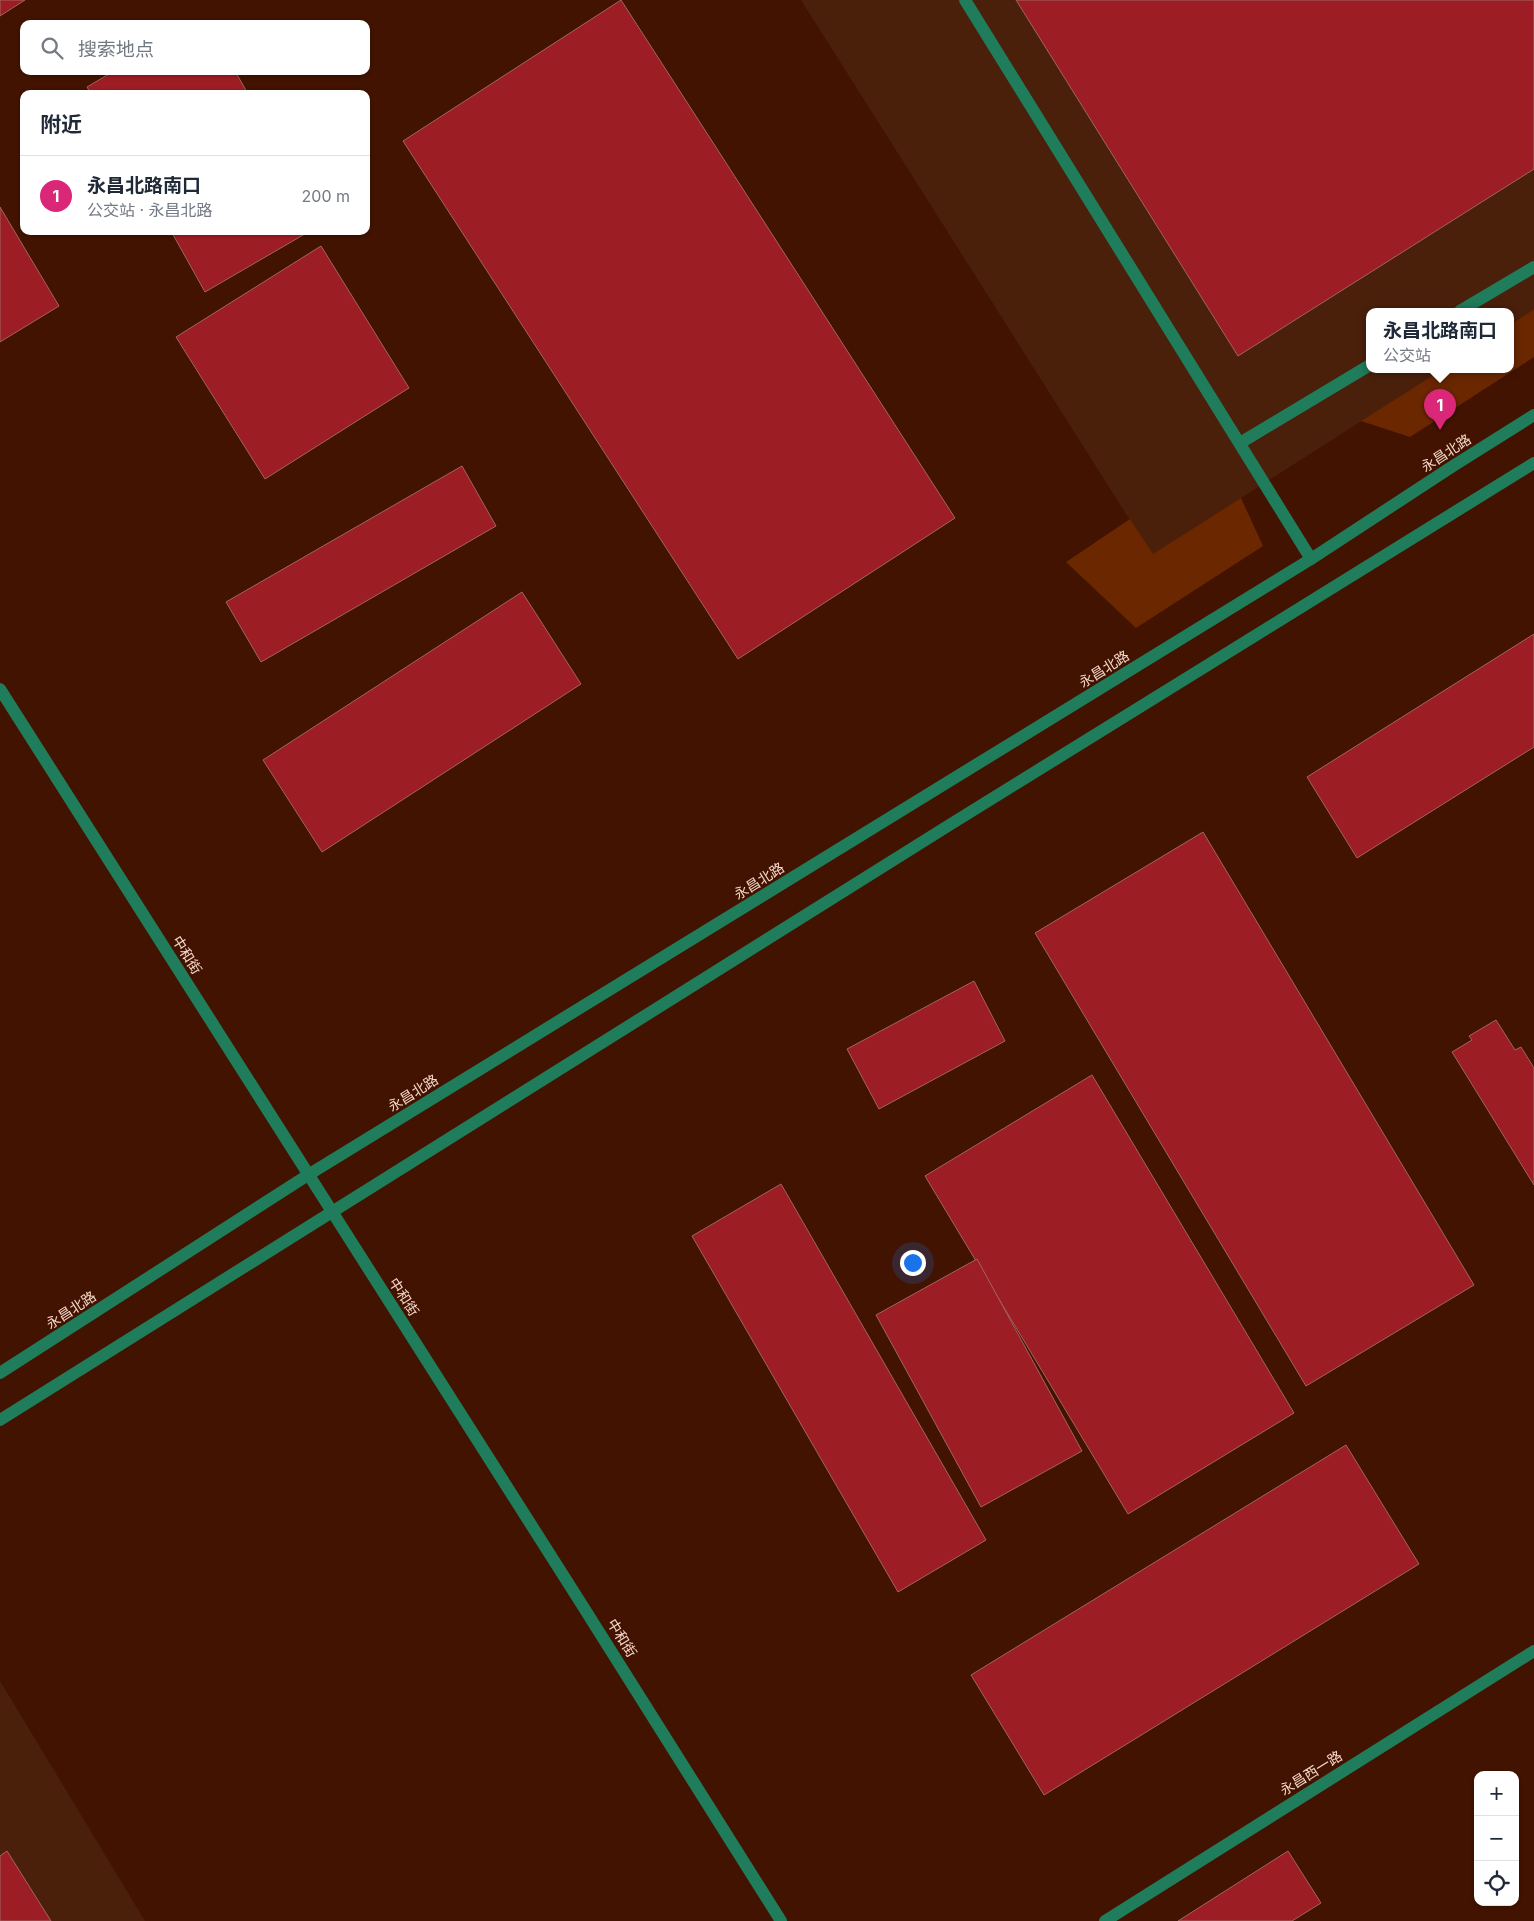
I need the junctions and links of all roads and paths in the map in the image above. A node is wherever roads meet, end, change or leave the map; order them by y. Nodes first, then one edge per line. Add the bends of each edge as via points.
1 (965, 0) edge
2 (1534, 267) edge
3 (1465, 308) edge
4 (1366, 367) edge
5 (1534, 415) edge
6 (1240, 443) junction
7 (1534, 463) edge
8 (1311, 559) junction
9 (0, 689) edge
10 (308, 1175) junction
11 (332, 1213) junction
12 (0, 1373) edge
13 (0, 1420) edge
14 (1534, 1651) edge
15 (781, 1921) edge
16 (1105, 1921) edge

1 - 6 street
2 - 3 street
4 - 6 street
5 - 8 street, 永昌北路
6 - 8 street
7 - 11 street
8 - 10 street, 永昌北路
9 - 10 street, 中和街
10 - 11 street, 中和街
10 - 12 street, 永昌北路
11 - 13 street
11 - 15 street, 中和街
14 - 16 street, 永昌西一路

